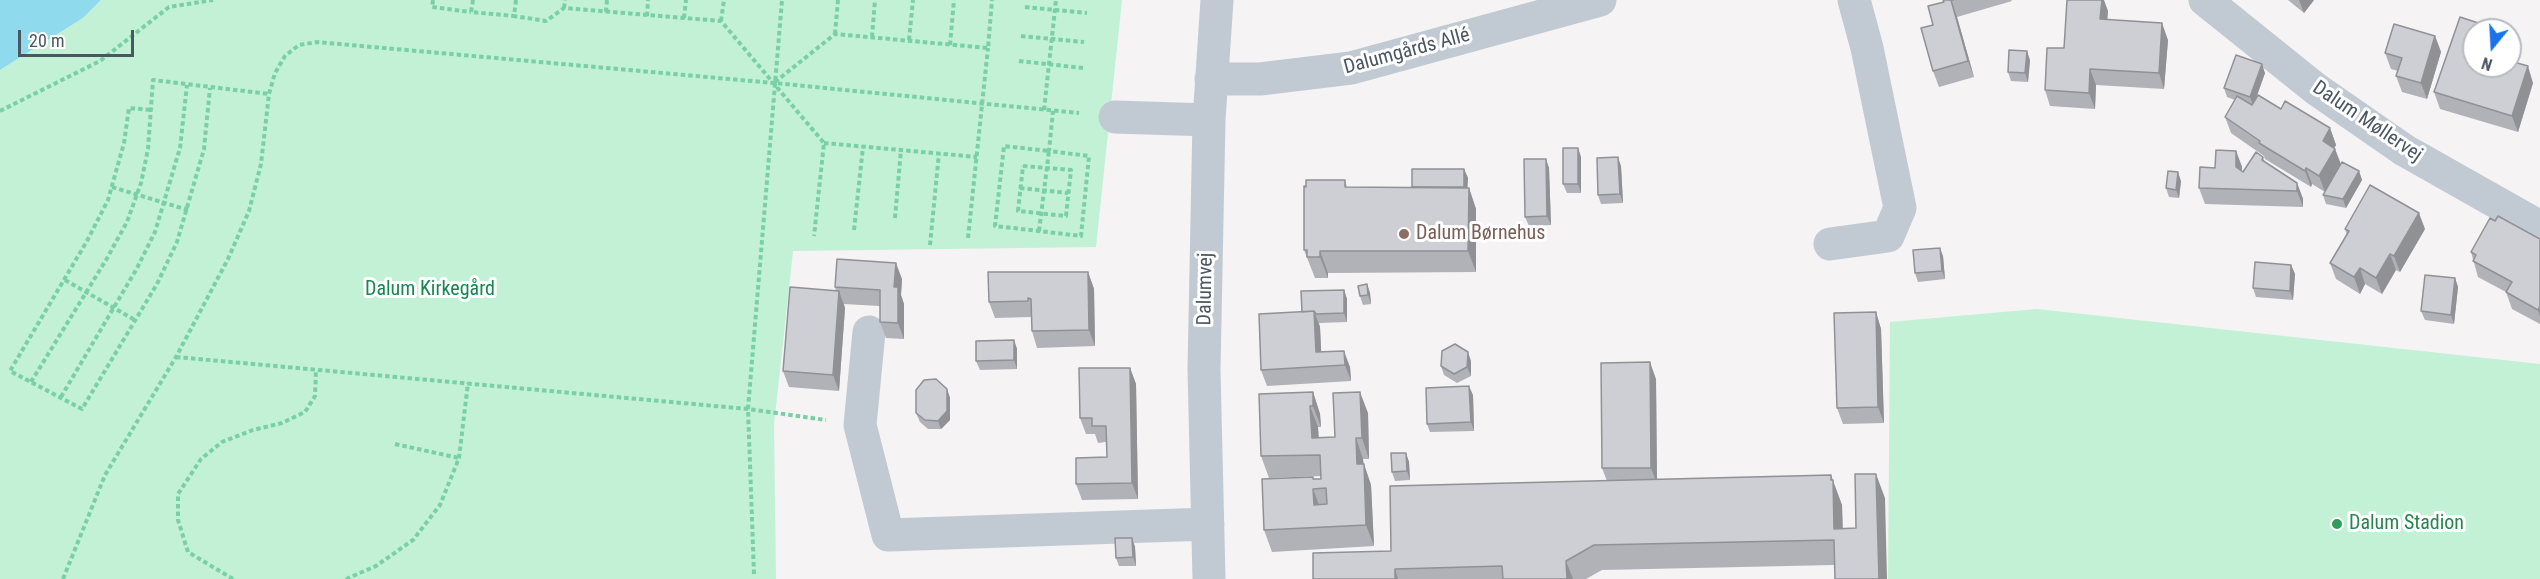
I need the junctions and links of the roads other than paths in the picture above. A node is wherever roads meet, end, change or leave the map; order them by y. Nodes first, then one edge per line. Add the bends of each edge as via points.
1 (1217, 0) edge
2 (1600, 0) edge
3 (1854, 0) edge
4 (2205, 0) edge
5 (1211, 79) junction
6 (1115, 117) road end
7 (1209, 120) junction
8 (2540, 227) edge
9 (1830, 244) dead end
10 (868, 332) dead end
11 (1208, 524) junction
12 (1209, 579) edge

1 - 5 street, Dalumvej
2 - 5 street, Dalumgårds Allé via 1351,68 1305,76
3 - 9 street via 1900,208 1888,236
4 - 8 street, Dalum Møllervej via 2316,89 2398,146
5 - 7 street, Dalumvej
6 - 7 street
7 - 11 street, Dalumvej via 1204,369
10 - 11 street via 860,425 888,535
11 - 12 street, Dalumvej

